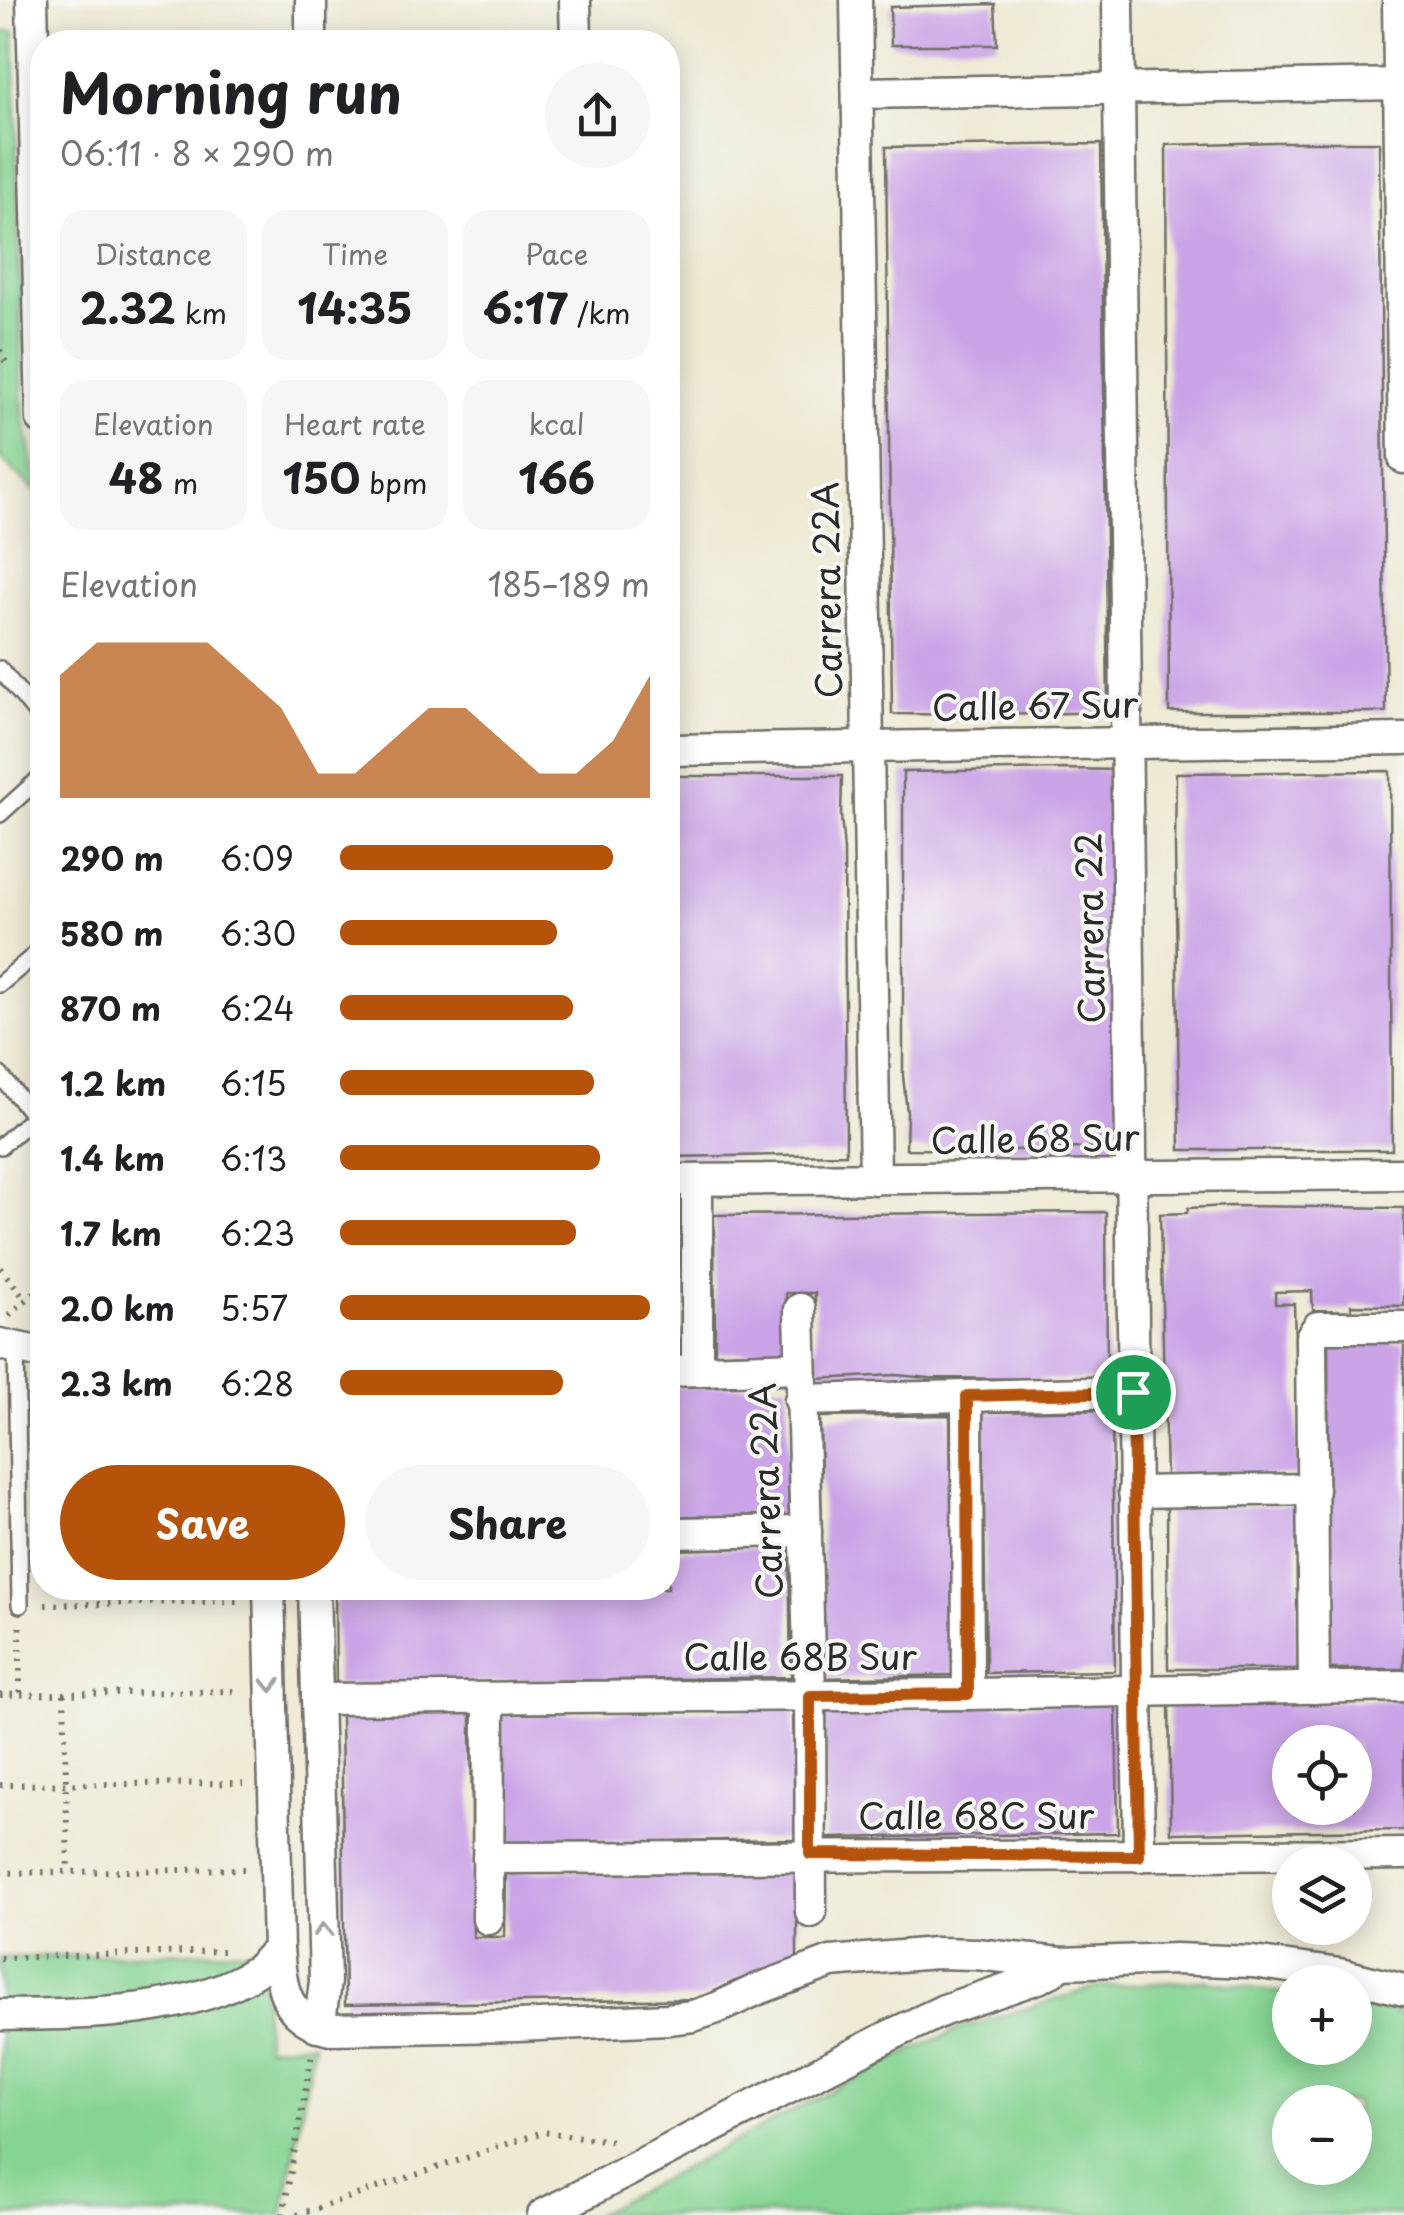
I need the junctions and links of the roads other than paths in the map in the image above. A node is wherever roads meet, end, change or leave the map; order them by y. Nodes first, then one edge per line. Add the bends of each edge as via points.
1 (32, 0) edge
2 (311, 0) edge
3 (575, 0) edge
4 (856, 0) edge
5 (1118, 0) edge
6 (1398, 0) edge
7 (33, 30) edge
8 (311, 30) edge
9 (576, 30) edge
10 (1401, 84) edge
11 (1118, 89) junction
12 (858, 93) junction
13 (1404, 458) edge
14 (0, 669) edge
15 (30, 705) edge
16 (1404, 739) edge
17 (1126, 743) junction
18 (868, 747) junction
19 (680, 750) edge
20 (30, 787) edge
21 (0, 814) edge
22 (30, 959) edge
23 (0, 984) edge
24 (0, 1076) edge
25 (30, 1105) edge
26 (30, 1120) edge
27 (0, 1146) edge
28 (1404, 1174) edge
29 (1131, 1176) junction
30 (875, 1179) junction
31 (682, 1180) edge
32 (800, 1309) dead end
33 (1404, 1328) edge
34 (15, 1341) edge
35 (801, 1367) junction
36 (682, 1370) edge
37 (1133, 1392) junction
38 (967, 1396) junction
39 (800, 1400) junction
40 (1314, 1490) junction
41 (1134, 1492) junction
42 (806, 1531) junction
43 (680, 1533) edge
44 (269, 1600) edge
45 (314, 1600) edge
46 (20, 1605) road end
47 (1404, 1686) edge
48 (1314, 1688) junction
49 (1137, 1691) junction
50 (968, 1694) junction
51 (810, 1696) junction
52 (490, 1698) junction
53 (317, 1699) junction
54 (810, 1854) junction
55 (1404, 1854) edge
56 (1139, 1856) junction
57 (488, 1858) junction
58 (810, 1912) dead end
59 (488, 1919) dead end
60 (278, 1950) junction
61 (1061, 1963) junction
62 (1404, 1990) edge
63 (0, 2015) edge
64 (317, 2026) junction
65 (543, 2215) edge

1 - 7 street
2 - 8 street
3 - 9 street
4 - 12 street, Carrera 22A
5 - 11 street, Carrera 22
6 - 10 street
10 - 11 street
10 - 13 street
11 - 12 street
11 - 17 street, Carrera 22
12 - 18 street, Carrera 22A
14 - 15 lane
16 - 17 street, Calle 67 Sur
17 - 18 street, Calle 67 Sur
17 - 29 street, Carrera 22
18 - 19 street, Calle 67 Sur
18 - 30 street, Carrera 22A
20 - 21 lane
22 - 23 lane
24 - 25 lane
26 - 27 lane
28 - 29 street, Calle 68 Sur
29 - 30 street, Calle 68 Sur
29 - 37 street, Carrera 22
30 - 31 street, Calle 68 Sur
31 - 36 street
32 - 35 street, Carrera 22A
33 - 40 street via 1313,1331
34 - 46 lane
35 - 36 street
35 - 39 street, Carrera 22A
37 - 38 street
37 - 41 street, Carrera 22
38 - 39 street
38 - 50 street
39 - 42 street, Carrera 22A
40 - 41 street
40 - 48 street
41 - 49 street, Carrera 22
42 - 43 street
42 - 51 street, Carrera 22A
44 -> 60 street
45 - 53 street
47 - 48 street, Calle 68B Sur
48 - 49 street, Calle 68B Sur
49 - 50 street, Calle 68B Sur
49 - 56 street, Carrera 22
50 - 51 street, Calle 68B Sur
51 - 52 street, Calle 68B Sur
51 - 54 street, Carrera 22A
52 - 53 street, Calle 68B Sur
52 - 57 street
64 -> 53 street via 325,1982
54 - 56 street, Calle 68C Sur
54 - 57 street, Calle 68C Sur
54 - 58 street, Carrera 22A
55 - 56 street, Calle 68C Sur
57 - 59 street
60 - 63 street via 230,1984 154,2007
60 - 64 street via 289,2004
61 - 62 street via 1252,1962
61 - 64 street via 935,1953 831,1962 718,2008 668,2019
61 - 65 street via 902,2030

